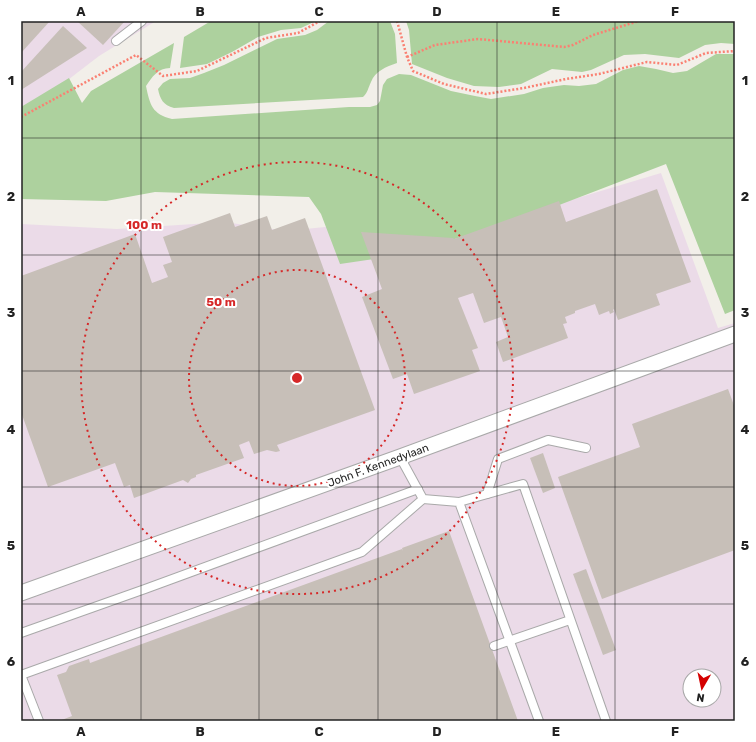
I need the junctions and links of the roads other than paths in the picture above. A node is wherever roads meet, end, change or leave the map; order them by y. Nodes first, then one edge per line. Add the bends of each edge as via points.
1 (142, 21) edge
2 (116, 41) dead end
3 (735, 334) edge
4 (586, 448) dead end
5 (400, 457) junction
6 (418, 489) junction
7 (487, 494) junction
8 (423, 499) junction
9 (459, 502) junction
10 (21, 593) edge
11 (570, 620) junction
12 (21, 633) edge
13 (510, 641) junction
14 (494, 646) dead end
15 (21, 675) edge
16 (39, 721) edge
17 (539, 721) edge
18 (606, 721) edge

1 - 2 lane
3 - 5 street, John F. Kennedylaan
4 - 7 lane via 548,440 498,459
5 - 6 lane
5 - 10 street, John F. Kennedylaan
6 - 8 lane
6 - 12 lane
7 - 9 lane
7 - 11 lane via 523,484
8 - 9 lane
8 - 15 lane via 362,552
9 - 13 lane
11 - 13 lane
11 - 18 lane
13 - 14 lane
13 - 17 lane
15 - 16 lane

